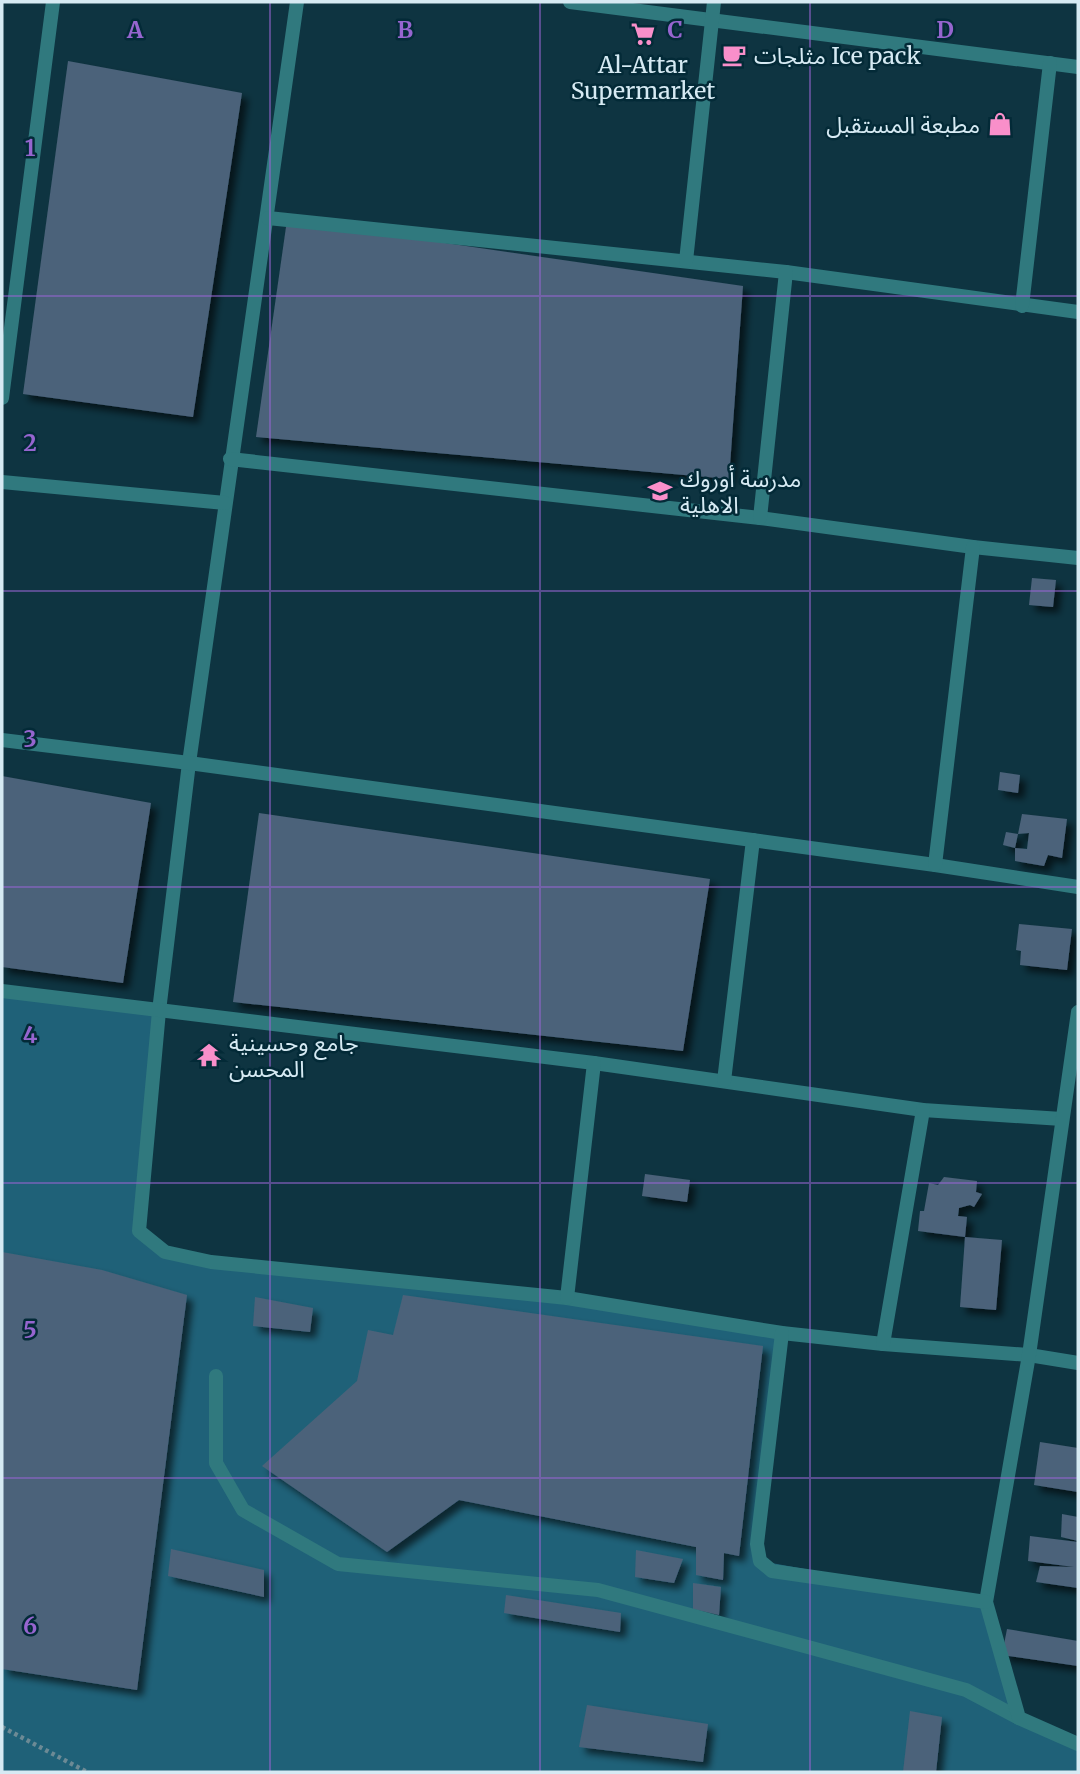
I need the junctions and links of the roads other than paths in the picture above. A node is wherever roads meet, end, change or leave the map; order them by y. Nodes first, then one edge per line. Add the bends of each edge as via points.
1 (53, 2) edge
2 (297, 2) edge
3 (570, 2) edge
4 (714, 2) edge
5 (712, 21) junction
6 (1050, 63) junction
7 (1078, 67) edge
8 (268, 218) junction
9 (686, 261) junction
10 (786, 272) junction
11 (1022, 306) junction
12 (1078, 312) edge
13 (2, 398) edge
14 (230, 458) junction
15 (2, 482) edge
16 (225, 503) junction
17 (760, 518) junction
18 (973, 547) junction
19 (1078, 558) edge
20 (2, 740) edge
21 (189, 763) junction
22 (753, 840) junction
23 (935, 864) junction
24 (1078, 887) edge
25 (2, 991) edge
26 (159, 1012) junction
27 (1078, 1012) edge
28 (594, 1063) junction
29 (724, 1081) junction
30 (923, 1110) junction
31 (1062, 1119) junction
32 (567, 1298) junction
33 (782, 1333) junction
34 (883, 1344) junction
35 (1029, 1355) junction
36 (1078, 1363) edge
37 (216, 1376) dead end
38 (986, 1602) junction
39 (1019, 1718) junction
40 (1078, 1744) edge

1 - 13 street
2 - 8 street
3 - 5 street
4 - 5 street
5 - 6 street
5 - 9 street
6 - 7 street
6 - 11 street
8 - 9 street
8 - 14 street
9 - 10 street
10 - 11 street
10 - 17 street
11 - 12 street
14 - 16 street
14 - 17 street
15 - 16 street
16 - 21 street
17 - 18 street
18 - 19 street
18 - 23 street
20 - 21 street
21 - 22 street
21 - 26 street
22 - 23 street
22 - 29 street
23 - 24 street
25 - 26 street
26 - 28 street
26 - 32 street via 139,1231 165,1252 211,1262
27 - 31 street
28 - 29 street
28 - 32 street
29 - 30 street
30 - 31 street
30 - 34 street
31 - 35 street
32 - 33 street
33 - 34 street
33 - 38 street via 757,1544 760,1561 772,1571
34 - 35 street
35 - 36 street
35 - 38 street
37 - 39 street via 216,1464 243,1510 338,1564 598,1590 965,1690
38 - 39 street
39 - 40 street

